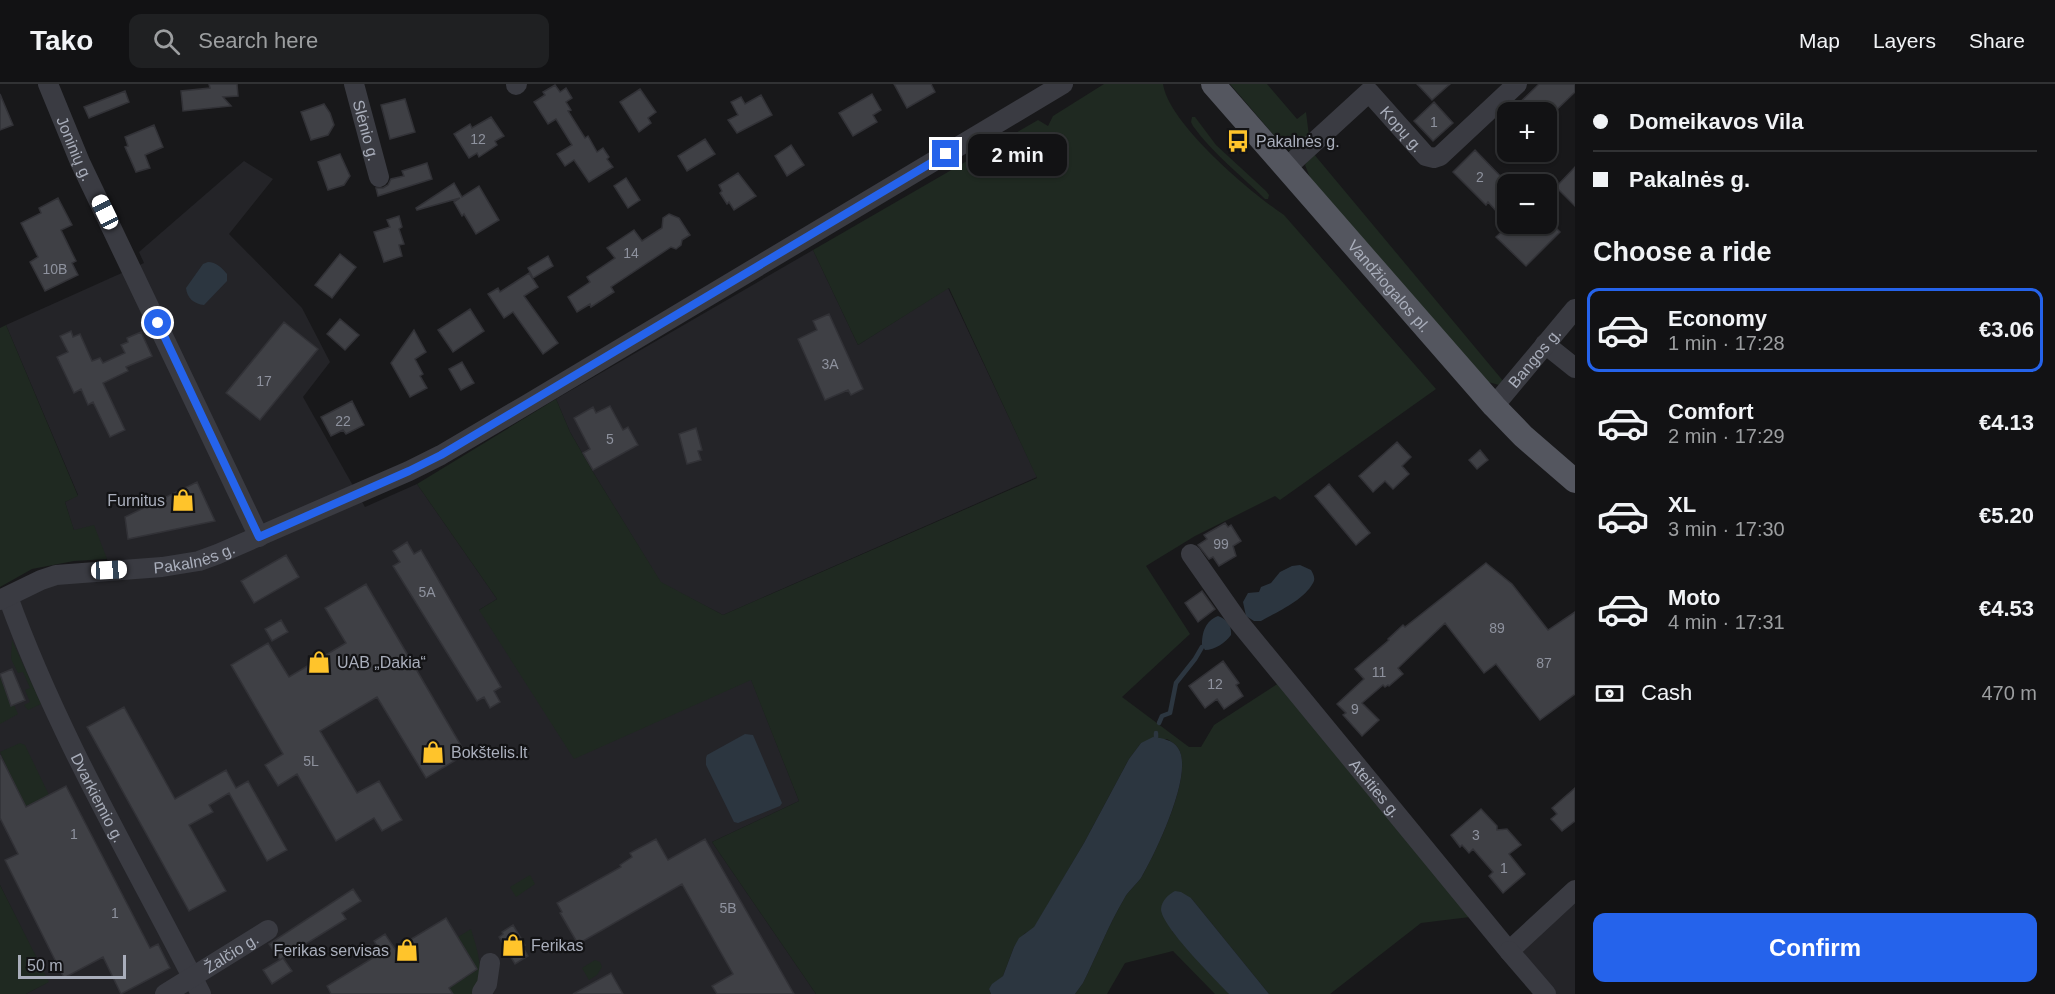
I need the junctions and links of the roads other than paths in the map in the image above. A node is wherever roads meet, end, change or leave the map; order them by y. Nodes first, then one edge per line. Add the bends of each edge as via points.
1 (48, 84) edge
2 (354, 84) edge
3 (1063, 84) edge
4 (1213, 84) edge
5 (1517, 84) edge
6 (1286, 168) junction
7 (379, 177) dead end
8 (1575, 309) edge
9 (1545, 344) junction
10 (1575, 368) edge
11 (1494, 406) junction
12 (1575, 481) edge
13 (259, 537) junction
14 (1191, 554) dead end
15 (4, 599) edge
16 (1575, 890) edge
17 (268, 930) dead end
18 (1509, 951) junction
19 (490, 963) dead end
20 (197, 986) edge
21 (482, 992) dead end
22 (165, 994) edge
23 (1546, 994) edge

1 - 13 street, Joninių g. via 80,162
2 - 7 street, Slėnio g.
3 - 13 street, Pakalnės g. via 441,455
4 - 6 main road, Vandžiogalos pl.
5 - 6 street, Kopų g. via 1434,158 1426,156 1369,92
6 - 11 main road, Vandžiogalos pl.
8 - 9 street, Bangos g.
9 - 10 street
9 - 11 street, Bangos g.
11 - 12 main road, Vandžiogalos pl.
13 - 15 street, Pakalnės g. via 180,565 56,575
14 - 18 street, Ateities g. via 1238,621
15 - 20 street, Dvarkiemio g. via 73,751
16 - 18 street
17 - 20 street, Žalčio g.
18 - 23 street, Ateities g.
19 - 21 street
20 - 22 street, Žalčio g.

